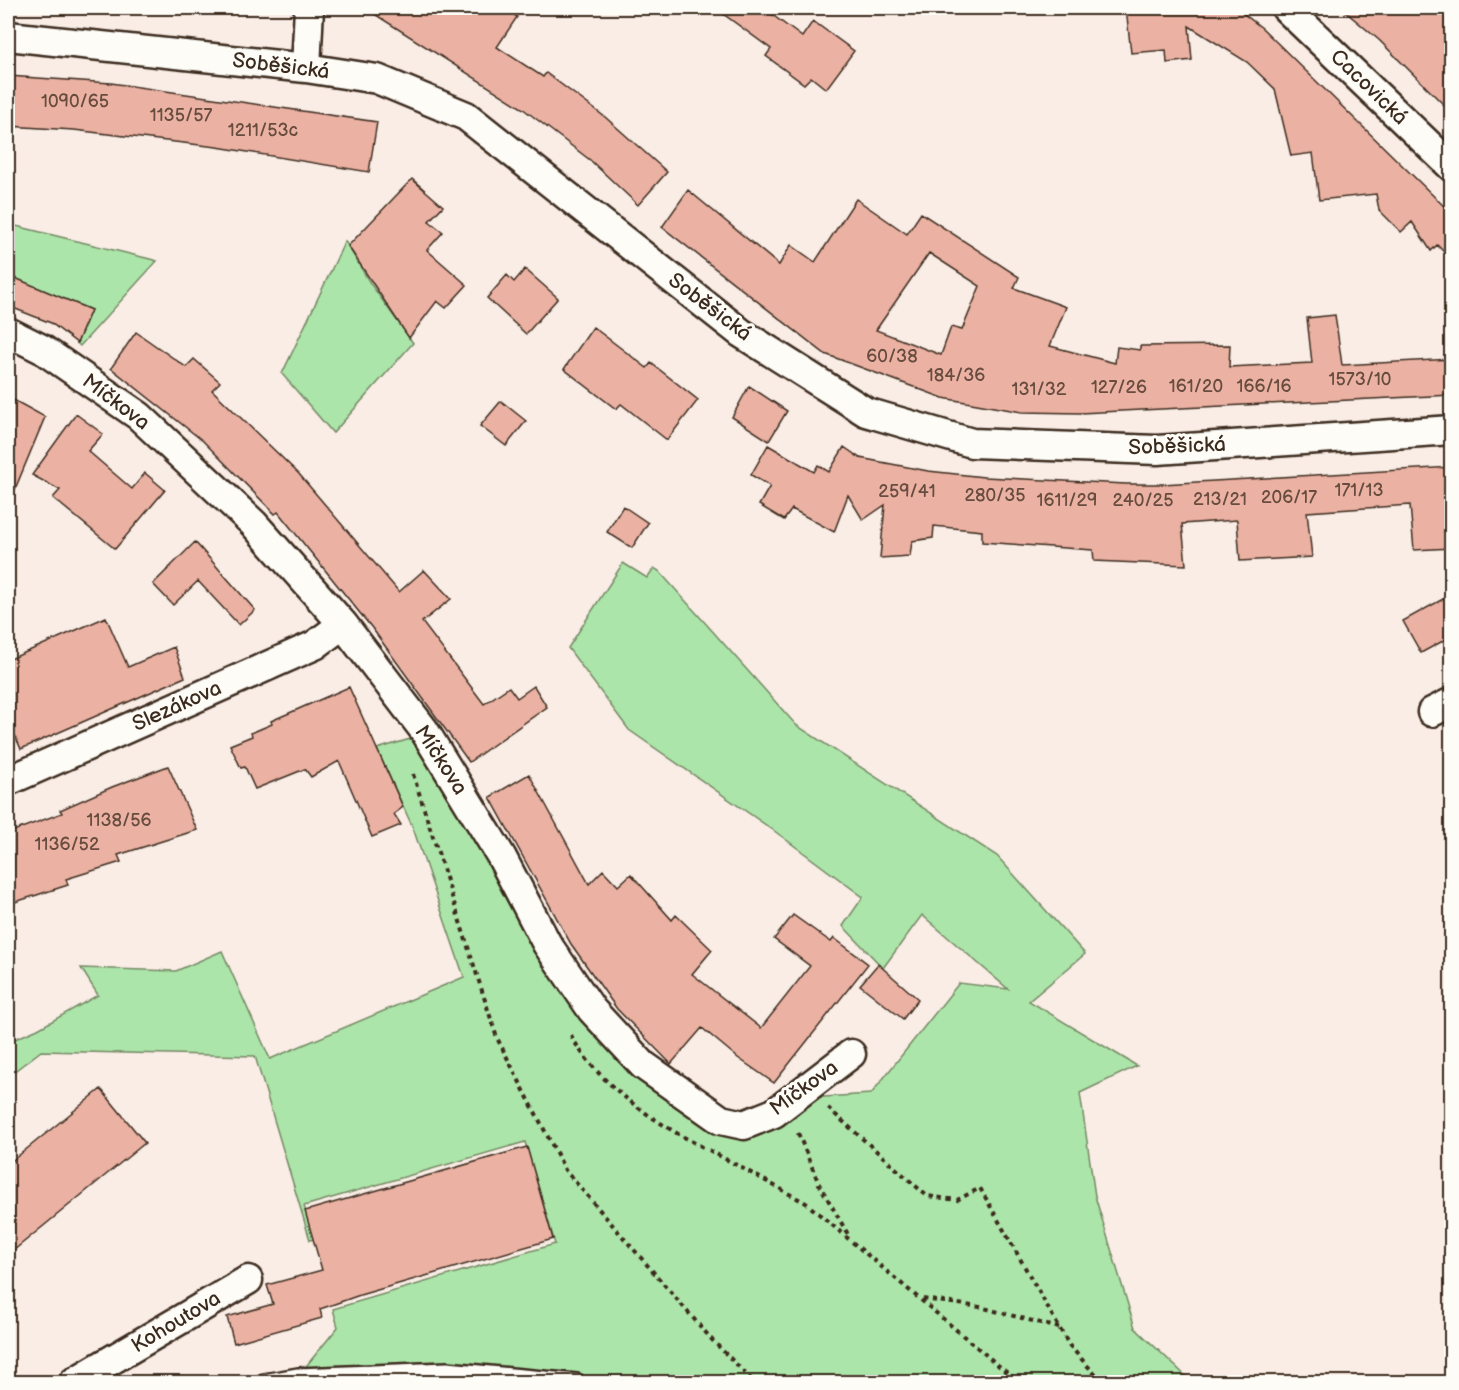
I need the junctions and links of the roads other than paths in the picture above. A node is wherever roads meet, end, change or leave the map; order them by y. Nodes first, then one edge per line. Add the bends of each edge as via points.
1 (309, 8) edge
2 (1286, 8) edge
3 (8, 36) edge
4 (306, 68) junction
5 (1452, 167) edge
6 (8, 332) edge
7 (1452, 429) edge
8 (343, 624) junction
9 (8, 781) edge
10 (851, 1054) dead end
11 (248, 1280) dead end
12 (74, 1383) edge
13 (264, 1383) edge
14 (577, 1383) edge

1 - 4 street
2 - 5 street, Cacovická
3 - 4 street, Soběšická
4 - 7 street, Soběšická via 377,79 466,116 741,333 866,412 972,443 1157,450
6 - 8 street, Míčkova via 42,349 139,416 254,524
8 - 9 street, Slezákova via 315,645
8 - 10 street, Míčkova via 424,730 501,856 548,944 592,1010 643,1065 720,1120 744,1125 774,1113
11 - 12 street, Kohoutova
13 - 14 lane via 298,1376 447,1370

